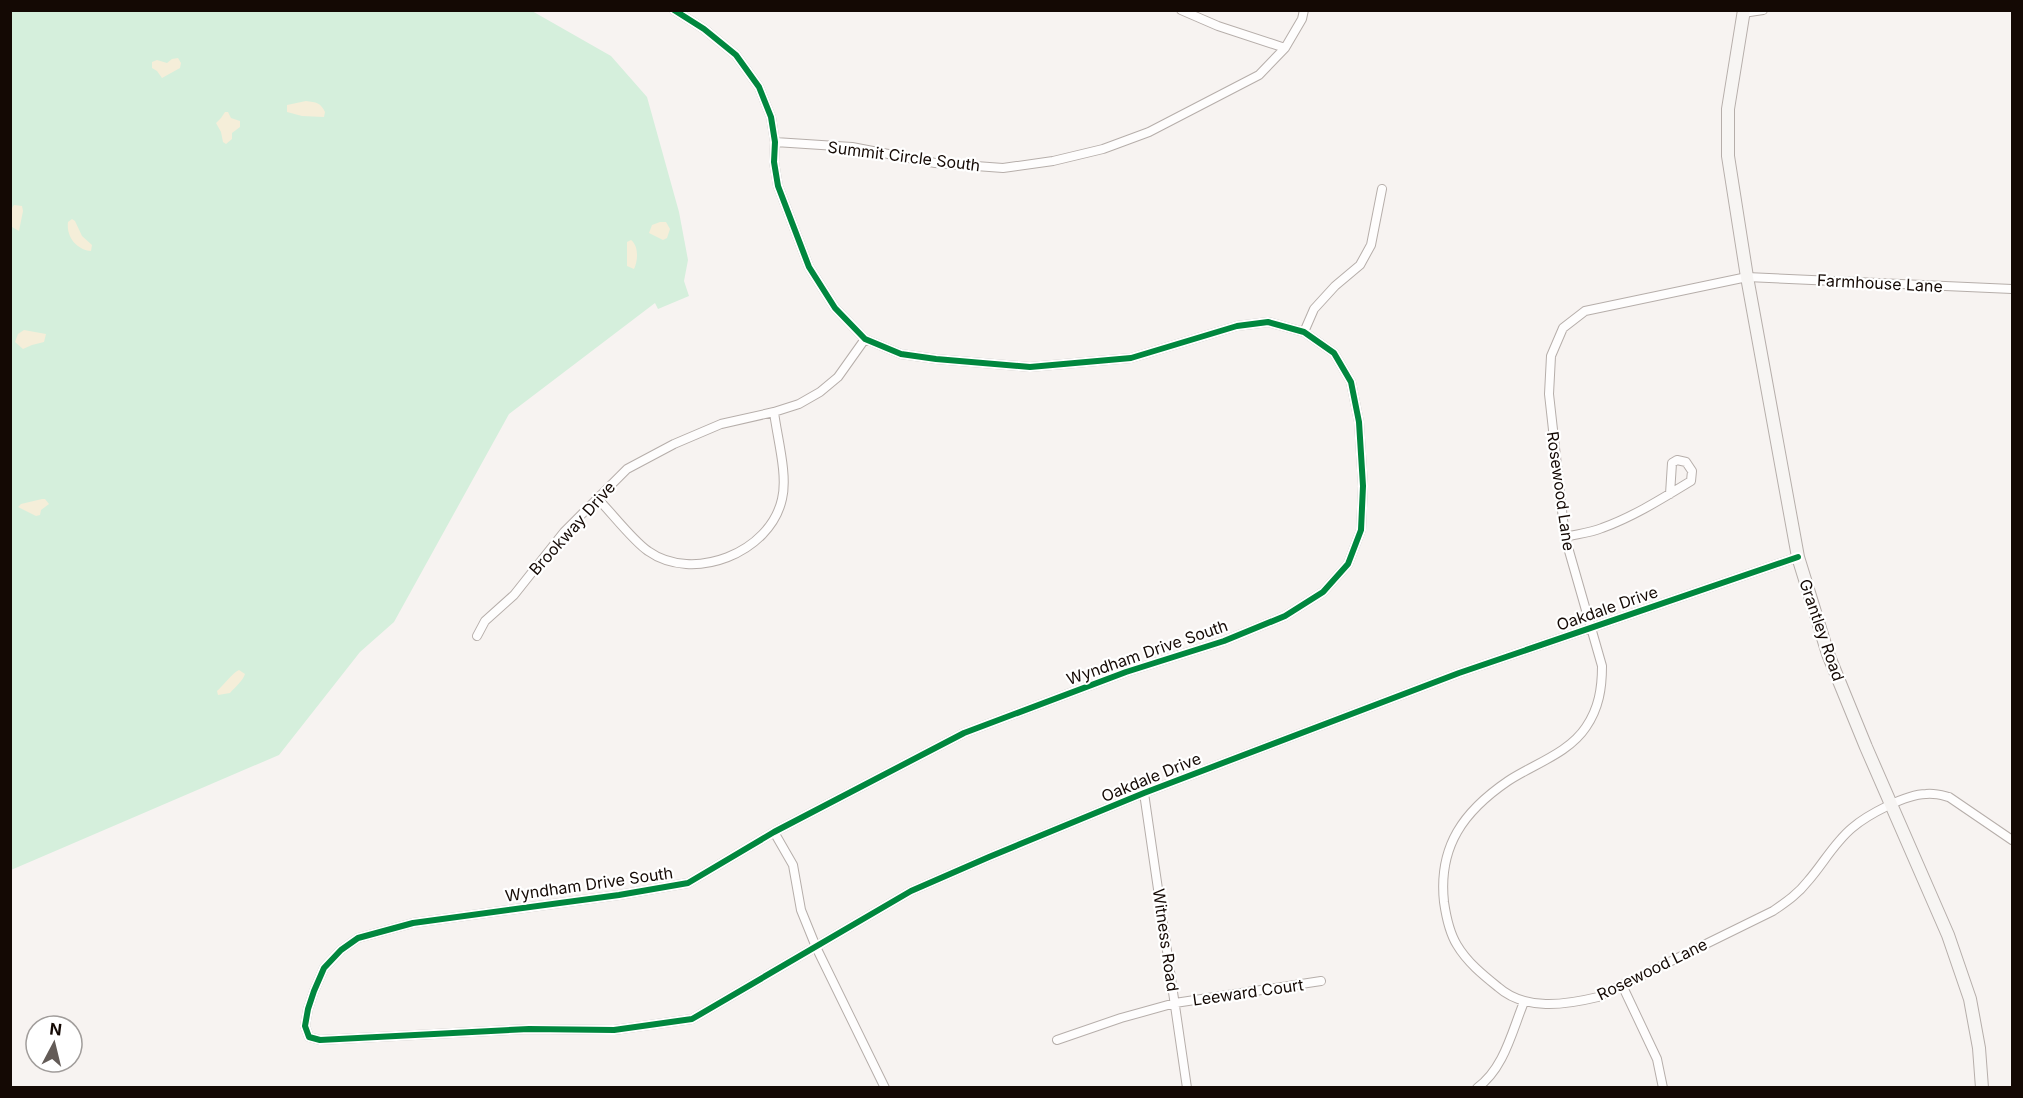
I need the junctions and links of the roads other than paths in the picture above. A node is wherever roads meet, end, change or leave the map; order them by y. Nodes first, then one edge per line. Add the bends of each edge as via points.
1 (674, 10) edge
2 (1181, 10) edge
3 (1304, 10) edge
4 (1763, 10) edge
5 (1743, 12) edge
6 (1285, 48) junction
7 (775, 142) junction
8 (1382, 189) dead end
9 (1747, 277) junction
10 (2013, 289) edge
11 (1304, 332) junction
12 (864, 339) junction
13 (774, 412) junction
14 (1670, 494) dead end
15 (597, 498) junction
16 (1565, 537) junction
17 (1798, 557) junction
18 (1591, 627) junction
19 (477, 636) dead end
20 (1144, 793) junction
21 (1892, 805) junction
22 (774, 832) junction
23 (2013, 840) edge
24 (816, 947) junction
25 (1322, 981) dead end
26 (1623, 985) junction
27 (1524, 1002) junction
28 (1175, 1003) junction
29 (529, 1029) joint
30 (1057, 1040) dead end
31 (885, 1088) edge
32 (1187, 1088) edge
33 (1477, 1088) edge
34 (1664, 1088) edge
35 (1982, 1088) edge

1 - 7 street, Wyndham Drive South via 736,55 759,87 771,117
2 - 6 street
3 - 6 street, Summit Circle South
4 - 5 street
5 - 9 street, Grantley Road via 1727,134
6 - 7 street, Summit Circle South via 1259,75 1149,132 1053,161 1003,168 935,163 852,147
7 - 12 street, Wyndham Drive South via 778,186 809,267 835,308
8 - 11 street via 1371,245 1360,265 1314,309
9 - 10 street, Farmhouse Lane
9 - 16 street, Rosewood Lane via 1584,311 1563,328 1551,356 1549,394
9 - 17 street, Grantley Road
11 - 12 street, Wyndham Drive South via 1268,322 1237,326 1131,358 1030,367 901,354
11 - 22 street, Wyndham Drive South via 1334,353 1351,382 1359,422 1361,530 1348,564 1323,592 1285,616 1224,641 1126,672 964,733
12 - 13 street, Brookway Drive via 838,377 820,392
13 - 15 street, Brookway Drive via 721,424 674,444 627,469
13 - 15 street via 783,498 775,518 761,535 720,561 694,565 667,561 647,550
14 - 16 street via 1602,529
15 - 19 street, Brookway Drive via 514,595 486,621
16 - 18 street, Rosewood Lane
17 - 18 street, Oakdale Drive
17 - 21 street, Grantley Road via 1828,654
18 - 20 street, Oakdale Drive
18 - 27 street, Rosewood Lane via 1602,666 1602,687 1586,727 1572,742 1509,781 1475,808 1456,832 1444,862 1446,916 1456,944 1484,976
20 - 24 street, Oakdale Drive via 911,891
20 - 28 street, Witness Road
21 - 23 street, Rosewood Lane via 1924,794 1949,797
21 - 26 street, Rosewood Lane via 1852,828 1807,883 1773,911
21 - 35 street, Grantley Road via 1948,935 1970,999
22 - 24 street via 793,865 801,910
22 - 29 street, Wyndham Drive South via 688,883 413,922 358,938 324,969 305,1026 309,1037 320,1040
24 - 29 street, Oakdale Drive via 692,1019 614,1030
24 - 31 street
25 - 28 street, Leeward Court
26 - 27 street, Rosewood Lane via 1598,997 1568,1004
26 - 34 street via 1657,1059
27 - 33 street via 1503,1055
28 - 30 street, Leeward Court via 1120,1017
28 - 32 street, Witness Road

